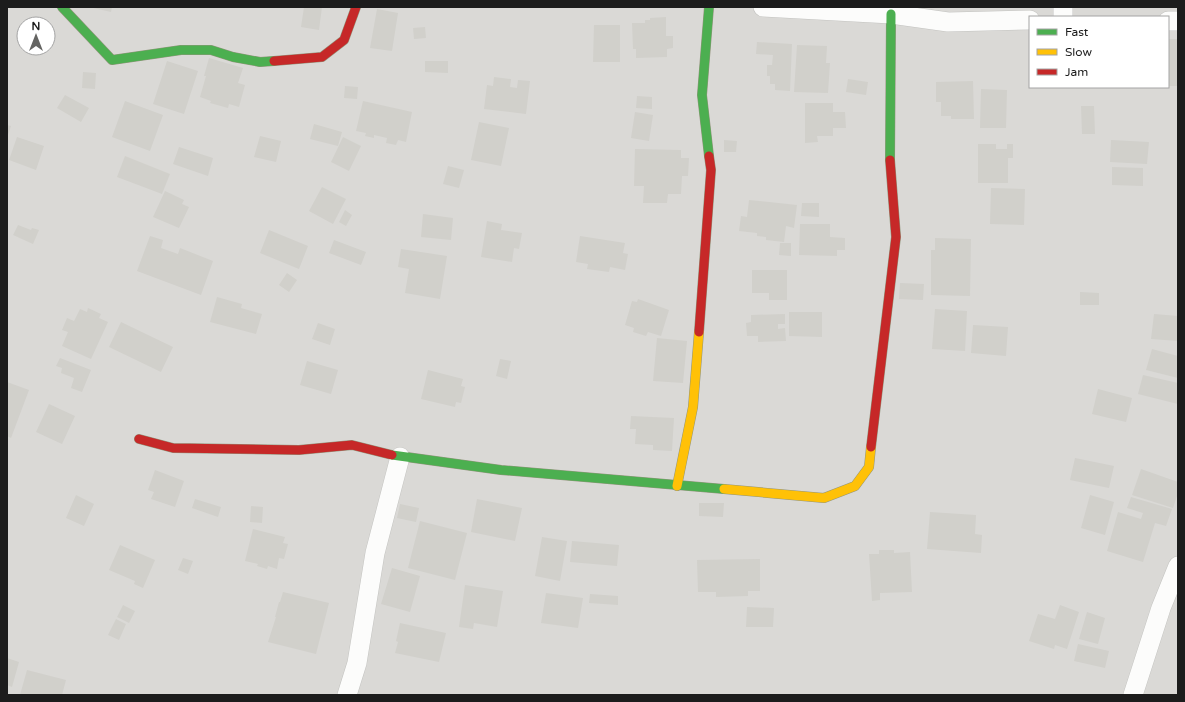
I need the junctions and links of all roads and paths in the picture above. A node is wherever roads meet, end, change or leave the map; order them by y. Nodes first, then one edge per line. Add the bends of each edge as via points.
1 (62, 7) edge
2 (356, 7) edge
3 (709, 7) edge
4 (763, 7) edge
5 (891, 14) junction
6 (1029, 20) edge
7 (139, 439) dead end
8 (400, 457) junction
9 (677, 486) junction
10 (1178, 566) edge
11 (347, 695) edge
12 (1133, 695) edge

1 - 2 street via 112,60 181,50 211,50 260,62 322,57 344,40
3 - 9 street via 702,94 711,170 693,407
4 - 5 street
5 - 6 street via 948,22
5 - 9 street via 890,171 896,237 869,467 855,486 824,498
7 - 8 street via 173,448 299,450 352,445
8 - 9 street via 501,470
8 - 11 street via 375,553 357,663
10 - 12 street via 1161,608

